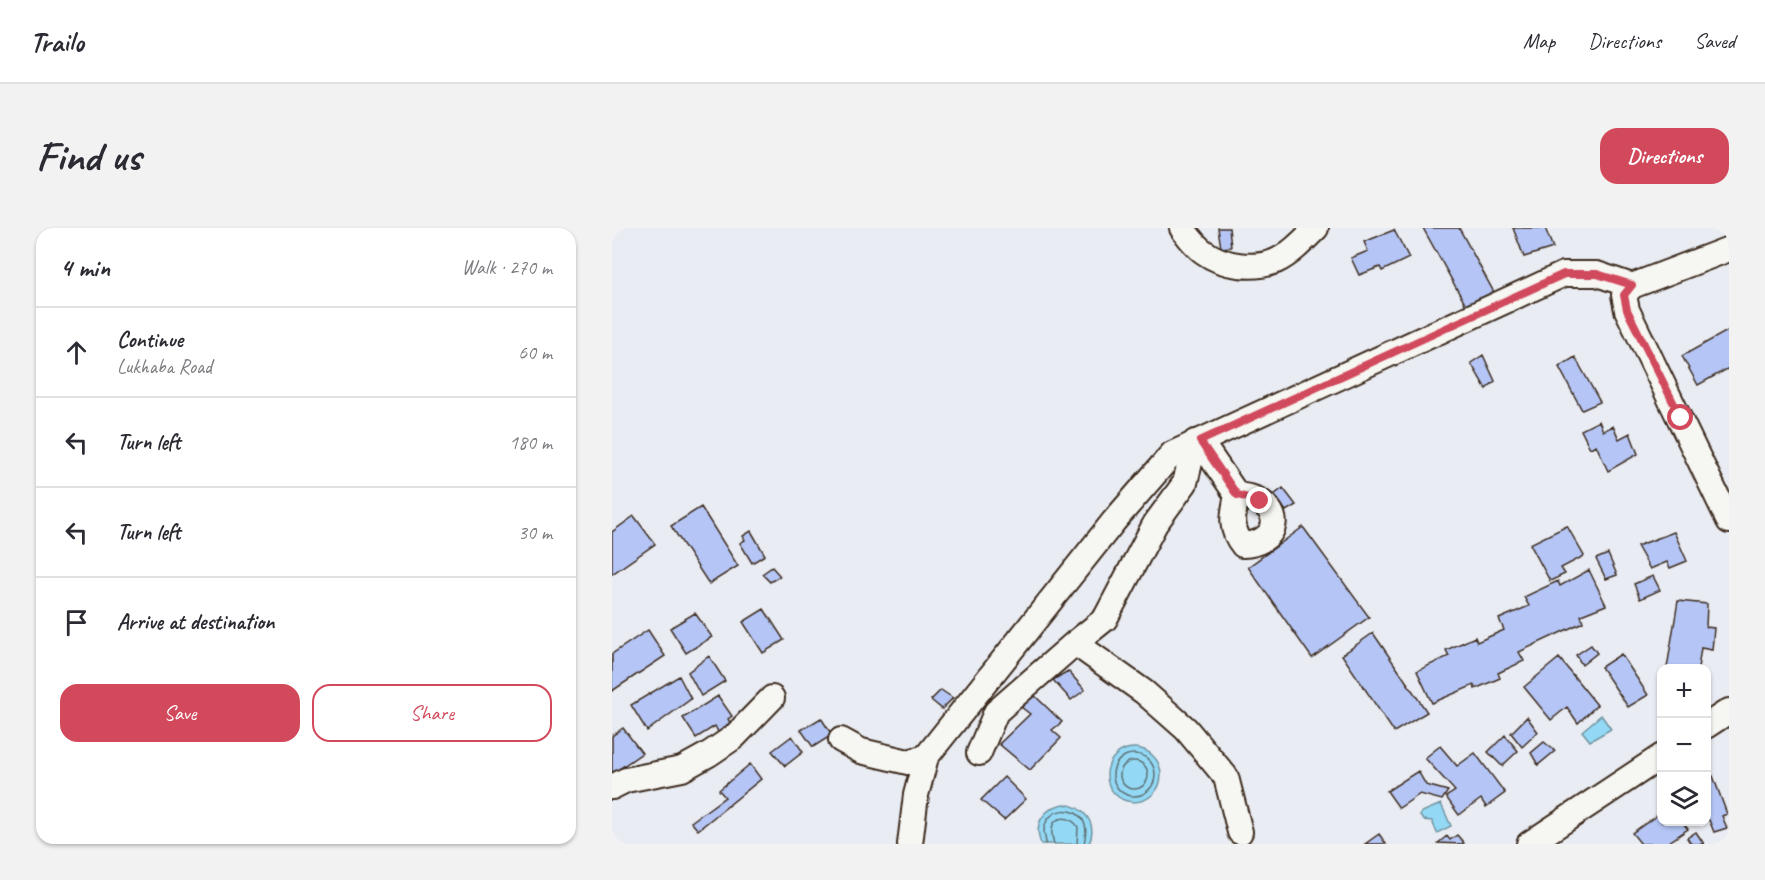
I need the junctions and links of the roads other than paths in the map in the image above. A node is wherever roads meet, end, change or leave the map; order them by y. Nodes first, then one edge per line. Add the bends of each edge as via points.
1 (1182, 228) edge
2 (1316, 228) edge
3 (1729, 249) edge
4 (1632, 285) junction
5 (1198, 441) junction
6 (1237, 495) dead end
7 (1729, 522) edge
8 (1075, 643) junction
9 (772, 698) dead end
10 (1729, 711) edge
11 (1711, 723) edge
12 (841, 740) dead end
13 (979, 753) dead end
14 (926, 757) junction
15 (1657, 759) edge
16 (612, 787) edge
17 (1240, 831) dead end
18 (910, 844) edge
19 (1529, 844) edge

1 - 2 street via 1202,252 1220,261 1246,266 1278,260
3 - 4 street
4 - 5 street via 1597,274 1564,274
4 - 7 street via 1624,295 1627,310
5 - 6 street
5 - 8 street via 1185,483 1155,524 1105,619
5 - 14 street via 1172,454 1114,521
8 - 13 street via 996,712
8 - 17 street via 1144,692 1186,729 1226,777
9 - 16 street via 734,738 682,769 627,780
10 - 11 street
12 - 14 street via 861,751 908,762
14 - 18 street
15 - 19 street

